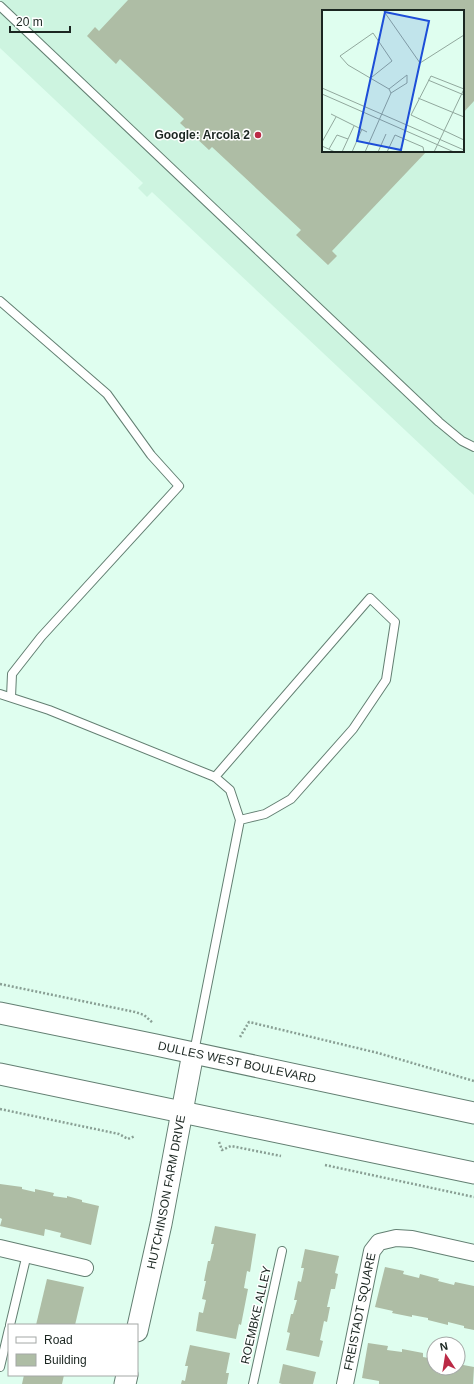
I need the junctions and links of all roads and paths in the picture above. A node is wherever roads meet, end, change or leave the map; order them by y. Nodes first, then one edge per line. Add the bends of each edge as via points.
1 (0, 6) edge
2 (0, 301) edge
3 (474, 447) edge
4 (0, 694) edge
5 (11, 697) junction
6 (215, 778) junction
7 (240, 820) junction
8 (0, 984) edge
9 (0, 1013) edge
10 (155, 1025) dead end
11 (240, 1036) dead end
12 (193, 1053) junction
13 (0, 1074) edge
14 (474, 1081) edge
15 (0, 1109) edge
16 (182, 1112) junction
17 (474, 1114) edge
18 (135, 1136) dead end
19 (218, 1142) dead end
20 (288, 1157) dead end
21 (319, 1164) dead end
22 (474, 1173) edge
23 (474, 1197) edge
24 (0, 1248) edge
25 (282, 1251) dead end
26 (474, 1253) edge
27 (27, 1254) junction
28 (85, 1268) dead end
29 (10, 1324) edge
30 (138, 1327) edge
31 (8, 1333) edge
32 (0, 1367) edge
33 (252, 1384) edge
34 (345, 1384) edge

1 - 3 lane via 439,422 462,441
2 - 5 lane via 107,394 151,455 179,486 36,643 12,674
4 - 5 lane
5 - 6 lane
6 - 7 lane via 230,790
6 - 7 lane via 370,598 395,622 386,680 353,729 291,799 265,814
7 - 12 lane
8 - 10 path via 135,1012 144,1015
9 - 12 street, DULLES WEST BOULEVARD
11 - 14 path via 249,1022 378,1052
12 - 16 street, HUTCHINSON FARM DRIVE
12 - 17 street, DULLES WEST BOULEVARD
13 - 16 street
15 - 18 path via 119,1134 128,1139
16 - 22 street
16 - 30 street, HUTCHINSON FARM DRIVE
19 - 20 path via 222,1150 231,1146
21 - 23 path
24 - 27 street
25 - 33 lane, ROEMBKE ALLEY
26 - 34 street, FREISTADT SQUARE via 412,1239 396,1238 379,1242 372,1251
27 - 28 street
27 - 29 lane
31 - 32 lane

